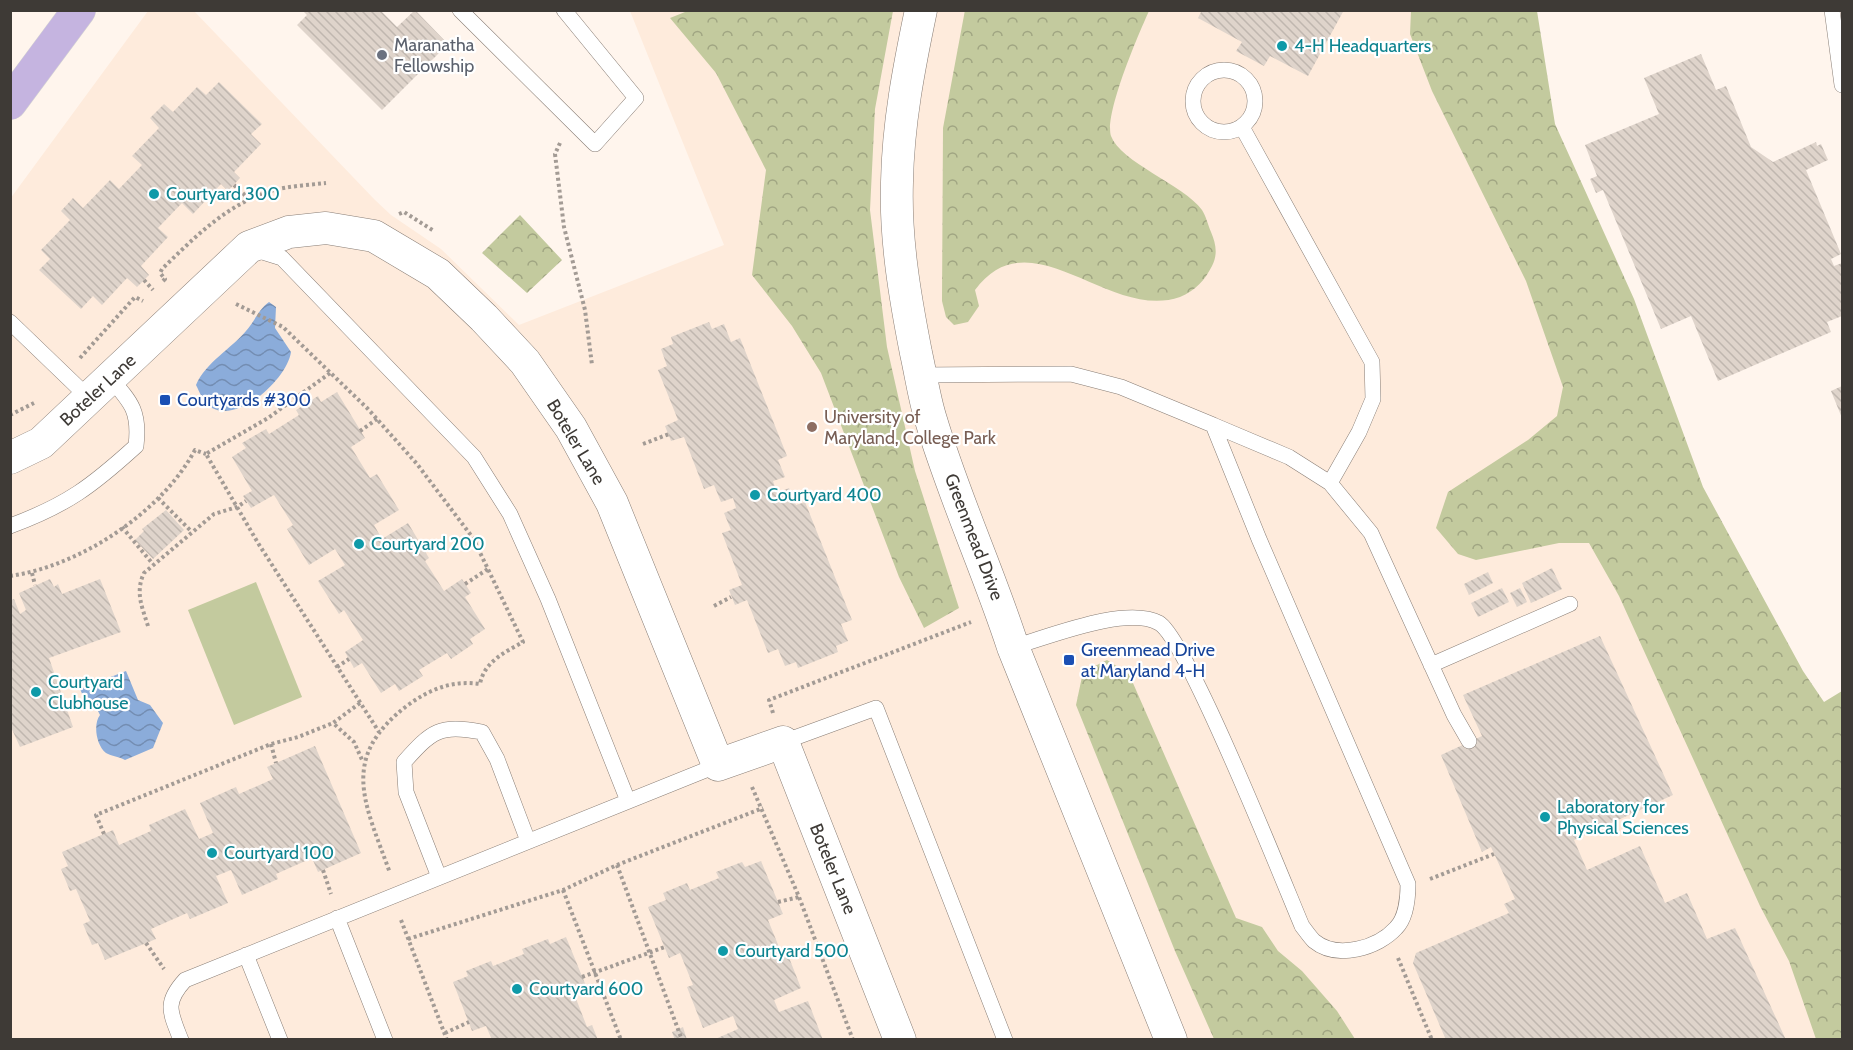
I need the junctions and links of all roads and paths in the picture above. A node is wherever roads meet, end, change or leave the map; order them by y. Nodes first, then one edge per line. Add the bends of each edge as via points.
1 (79, 10) edge
2 (460, 10) edge
3 (564, 10) edge
4 (921, 10) edge
5 (1832, 10) edge
6 (1842, 86) edge
7 (10, 103) edge
8 (572, 122) junction
9 (1242, 127) junction
10 (234, 185) dead end
11 (250, 200) dead end
12 (249, 247) junction
13 (144, 280) dead end
14 (153, 290) dead end
15 (253, 314) dead end
16 (10, 322) edge
17 (592, 365) dead end
18 (330, 373) junction
19 (920, 375) junction
20 (99, 388) junction
21 (377, 420) junction
22 (1213, 425) junction
23 (360, 431) dead end
24 (669, 434) dead end
25 (643, 444) dead end
26 (206, 454) junction
27 (10, 458) edge
28 (1330, 483) junction
29 (158, 498) junction
30 (246, 501) dead end
31 (237, 507) junction
32 (10, 526) edge
33 (121, 527) junction
34 (190, 531) junction
35 (152, 563) junction
36 (488, 569) junction
37 (32, 573) junction
38 (10, 576) edge
39 (465, 584) dead end
40 (35, 585) dead end
41 (731, 597) dead end
42 (1570, 604) dead end
43 (714, 606) dead end
44 (977, 619) dead end
45 (148, 626) dead end
46 (1013, 647) junction
47 (349, 658) dead end
48 (1431, 665) junction
49 (337, 667) junction
50 (360, 703) junction
51 (333, 723) junction
52 (379, 732) junction
53 (1469, 741) dead end
54 (783, 742) junction
55 (271, 744) junction
56 (728, 762) junction
57 (276, 763) dead end
58 (364, 763) junction
59 (628, 801) junction
60 (763, 808) junction
61 (104, 834) dead end
62 (528, 841) junction
63 (1494, 854) dead end
64 (617, 865) junction
65 (323, 870) dead end
66 (440, 877) junction
67 (1408, 884) junction
68 (564, 890) junction
69 (391, 895) junction
70 (799, 897) junction
71 (334, 901) dead end
72 (778, 902) dead end
73 (337, 918) junction
74 (408, 939) junction
75 (664, 947) dead end
76 (649, 952) junction
77 (246, 955) junction
78 (595, 974) junction
79 (582, 977) dead end
80 (1411, 989) dead end
81 (469, 1022) dead end
82 (445, 1033) junction
83 (181, 1040) edge
84 (280, 1040) edge
85 (385, 1040) edge
86 (447, 1040) edge
87 (621, 1040) edge
88 (682, 1040) edge
89 (853, 1040) edge
90 (900, 1040) edge
91 (1005, 1040) edge
92 (1171, 1040) edge
93 (1432, 1040) edge

1 - 7 main road
2 - 8 lane
3 - 8 lane via 636,99 594,144
4 - 19 street, Greenmead Drive via 902,112 897,182 898,240
5 - 6 lane
8 - 17 path via 555,154 564,227 585,310
9 - 9 lane via 1227,132 1210,129 1198,119 1193,103 1196,87 1206,75 1222,69 1238,72 1251,83 1256,98 1253,115
9 - 28 lane via 1372,362 1372,399 1359,432
10 - 11 path
12 - 20 street, Boteler Lane
12 - 56 street, Boteler Lane via 289,232 326,228 374,236 438,274 525,362 571,428 612,503
12 - 59 lane via 282,258 474,457 510,514
13 - 14 path
15 - 18 path via 283,327
16 - 20 lane
18 - 21 path
18 - 26 path via 268,418
19 - 22 lane via 1071,374 1121,387
19 - 46 street, Greenmead Drive via 930,418
20 - 27 street, Boteler Lane via 40,443
20 - 32 lane via 128,398 139,423 136,446 92,486 49,512
21 - 23 path
21 - 36 path via 448,504 473,538
22 - 28 lane via 1289,458
22 - 67 lane via 1258,539
24 - 25 path
26 - 29 path via 195,450
26 - 31 path
28 - 48 lane via 1371,533
29 - 33 path
29 - 34 path
30 - 31 path
31 - 34 path via 214,514
31 - 49 path
33 - 35 path
33 - 37 path via 100,543
34 - 35 path
35 - 45 path via 139,584 140,603
36 - 39 path
36 - 52 path via 523,642 501,654 482,672 480,684 460,681 421,696
37 - 38 path
37 - 40 path
41 - 43 path
42 - 48 lane
44 - 54 path via 769,700
46 - 67 lane via 1123,618 1160,624 1201,692 1302,926 1315,942 1351,950 1374,945 1398,927 1408,900
46 - 92 street, Greenmead Drive
47 - 49 path
48 - 53 lane
49 - 50 path
50 - 51 path
50 - 52 path
51 - 55 path
51 - 58 path via 354,742
52 - 58 path
54 - 56 street
54 - 90 street, Boteler Lane
54 - 91 lane via 876,708
55 - 57 path
55 - 61 path via 96,815
56 - 59 lane
56 - 60 path
58 - 69 path via 364,800 392,879
59 - 62 lane
60 - 64 path
60 - 70 path
62 - 66 lane
62 - 66 lane via 497,759 482,732 455,727 427,736 404,762 406,792
63 - 67 path via 1436,878
64 - 68 path
64 - 76 path
65 - 71 path
66 - 69 lane
68 - 74 path
68 - 78 path
69 - 73 lane
69 - 74 path
70 - 72 path
70 - 89 path
73 - 77 lane
73 - 85 lane
74 - 82 path
75 - 76 path
76 - 78 path
76 - 88 path
77 - 83 lane via 185,980 173,993 170,1011
77 - 84 lane
78 - 79 path
78 - 87 path
80 - 93 path
81 - 82 path
82 - 86 path

